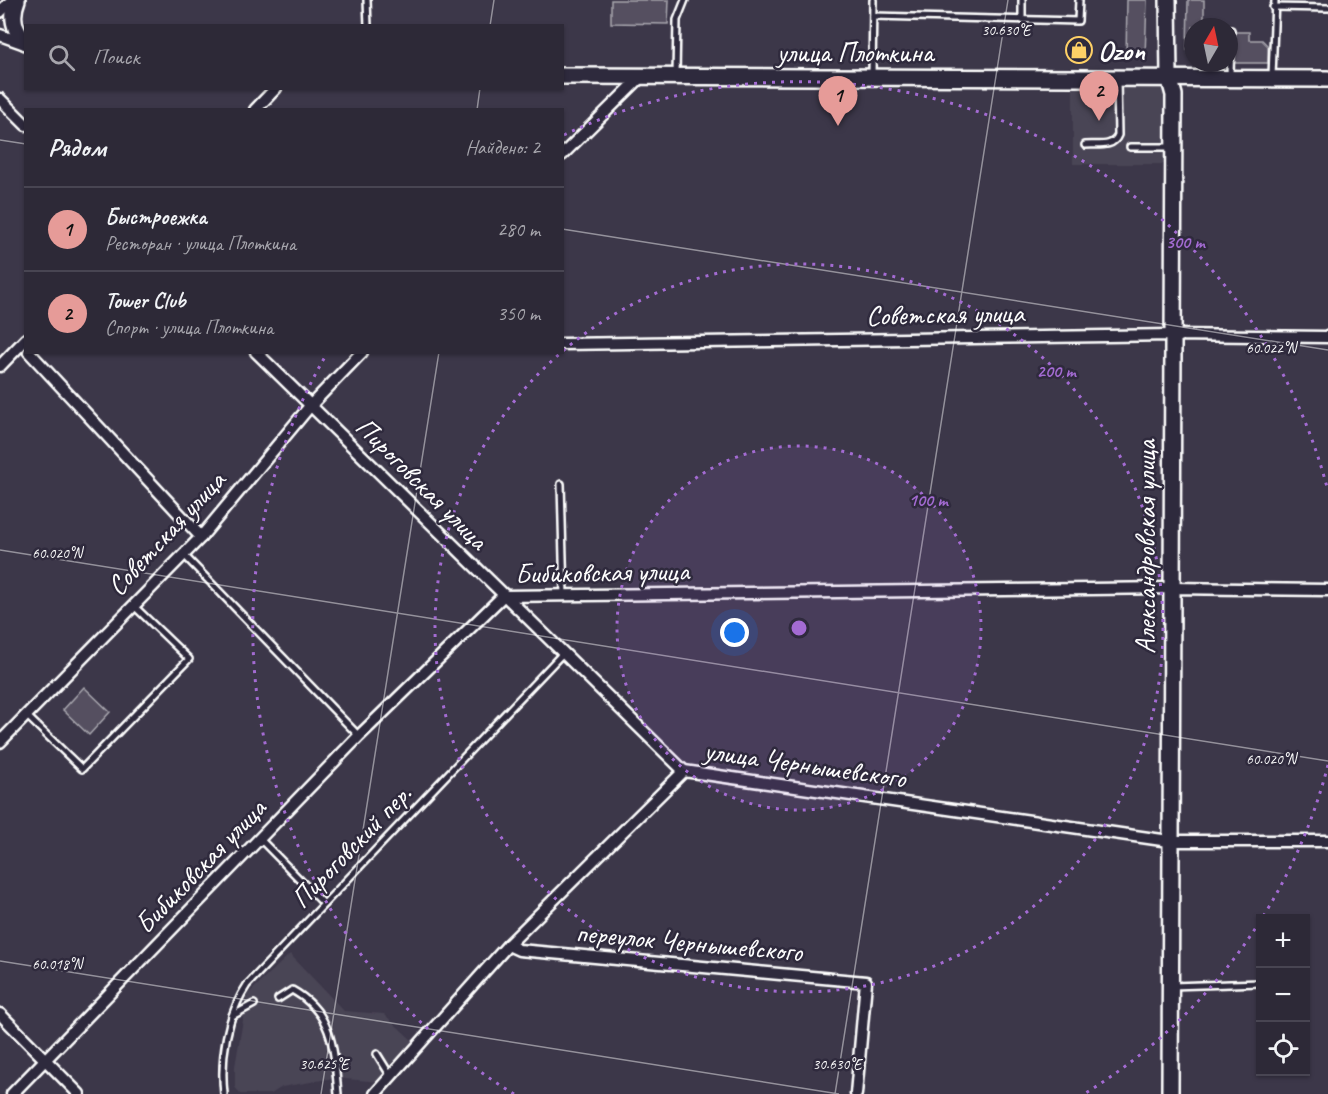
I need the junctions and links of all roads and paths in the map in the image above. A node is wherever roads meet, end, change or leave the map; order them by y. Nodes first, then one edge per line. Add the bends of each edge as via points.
1 (12, 0) edge
2 (17, 0) edge
3 (367, 0) edge
4 (685, 0) edge
5 (873, 0) edge
6 (1022, 0) edge
7 (1078, 0) edge
8 (1168, 0) edge
9 (1275, 0) edge
10 (1273, 7) junction
11 (1328, 8) edge
12 (0, 12) edge
13 (873, 16) junction
14 (1022, 20) junction
15 (368, 24) edge
16 (0, 35) edge
17 (24, 40) edge
18 (24, 42) edge
19 (1230, 72) edge
20 (564, 76) edge
21 (641, 77) junction
22 (676, 77) junction
23 (1117, 77) junction
24 (1169, 77) junction
25 (1230, 77) junction
26 (872, 78) junction
27 (1272, 78) junction
28 (1328, 79) edge
29 (274, 90) edge
30 (0, 99) edge
31 (257, 108) edge
32 (24, 123) edge
33 (1085, 145) dead end
34 (1130, 147) dead end
35 (1174, 147) junction
36 (564, 153) edge
37 (1172, 335) junction
38 (1328, 337) edge
39 (564, 344) edge
40 (24, 347) edge
41 (32, 354) edge
42 (258, 354) edge
43 (360, 354) edge
44 (0, 366) edge
45 (310, 406) junction
46 (561, 484) dead end
47 (201, 537) junction
48 (184, 555) junction
49 (1171, 588) junction
50 (1328, 590) edge
51 (564, 595) junction
52 (503, 596) junction
53 (133, 605) junction
54 (563, 653) junction
55 (26, 715) junction
56 (359, 736) junction
57 (0, 742) edge
58 (684, 771) junction
59 (260, 839) junction
60 (1169, 841) junction
61 (1328, 841) edge
62 (324, 904) junction
63 (508, 945) junction
64 (1256, 983) edge
65 (1169, 986) junction
66 (278, 999) dead end
67 (254, 1004) dead end
68 (0, 1014) edge
69 (232, 1016) junction
70 (377, 1053) dead end
71 (45, 1061) junction
72 (390, 1075) junction
73 (12, 1094) edge
74 (79, 1094) edge
75 (225, 1094) edge
76 (338, 1094) edge
77 (375, 1094) edge
78 (856, 1094) edge
79 (1170, 1094) edge

1 - 12 street
2 - 17 street via 13,17
3 - 15 lane
4 - 22 lane via 677,20
5 - 13 lane
6 - 14 lane
7 - 14 lane via 1078,21
8 - 24 street, Александровская улица
9 - 10 lane
10 - 11 lane
10 - 27 lane
13 - 14 lane
13 - 26 lane
16 - 18 street
19 - 25 lane
20 - 21 street, улица Плоткина
21 - 22 street, улица Плоткина
21 - 36 street
22 - 26 street, улица Плоткина
23 - 24 street, улица Плоткина
23 - 26 street, улица Плоткина
23 - 33 lane via 1116,141
24 - 25 street, улица Плоткина
24 - 35 street, Александровская улица via 1174,94
25 - 27 street, улица Плоткина
27 - 28 street, улица Плоткина
29 - 31 street
30 - 32 street
34 - 35 lane
35 - 37 street, Александровская улица
37 - 38 street, Советская улица
37 - 39 street, Советская улица
37 - 49 street, Александровская улица
40 - 44 street
41 - 47 street
42 - 45 street, Пироговская улица
43 - 45 street, Советская улица
45 - 47 street, Советская улица
45 - 52 street, Пироговская улица
46 - 51 lane
47 - 48 street, Советская улица
48 - 53 street, Советская улица
48 - 56 lane
49 - 50 street, Бибиковская улица
49 - 51 street, Бибиковская улица
49 - 60 street, Александровская улица
51 - 52 street, Бибиковская улица
52 - 54 street, Пироговская улица
52 - 56 street, Бибиковская улица
53 - 55 street, Советская улица
53 - 55 lane via 189,659 82,768
54 - 58 street, Пироговская улица
54 - 62 lane, Пироговский пер.
55 - 57 street, Советская улица
56 - 59 street, Бибиковская улица
58 - 60 street, улица Чернышевского
58 - 63 street, улица Чернышевского
59 - 62 lane
59 - 71 street, Бибиковская улица
60 - 61 street, улица Чернышевского
60 - 65 street, Александровская улица
62 - 69 lane, Пироговский пер. via 247,985
63 - 72 street, улица Чернышевского
63 - 78 street, переулок Чернышевского via 519,950 866,982
64 - 65 lane
65 - 79 street, Александровская улица
66 - 76 lane via 292,990 322,1015 330,1030
67 - 69 lane
68 - 71 street
69 - 75 lane, Пироговский пер. via 224,1053
70 - 72 lane
71 - 73 street, Бибиковская улица
71 - 74 street
72 - 77 street, улица Чернышевского

